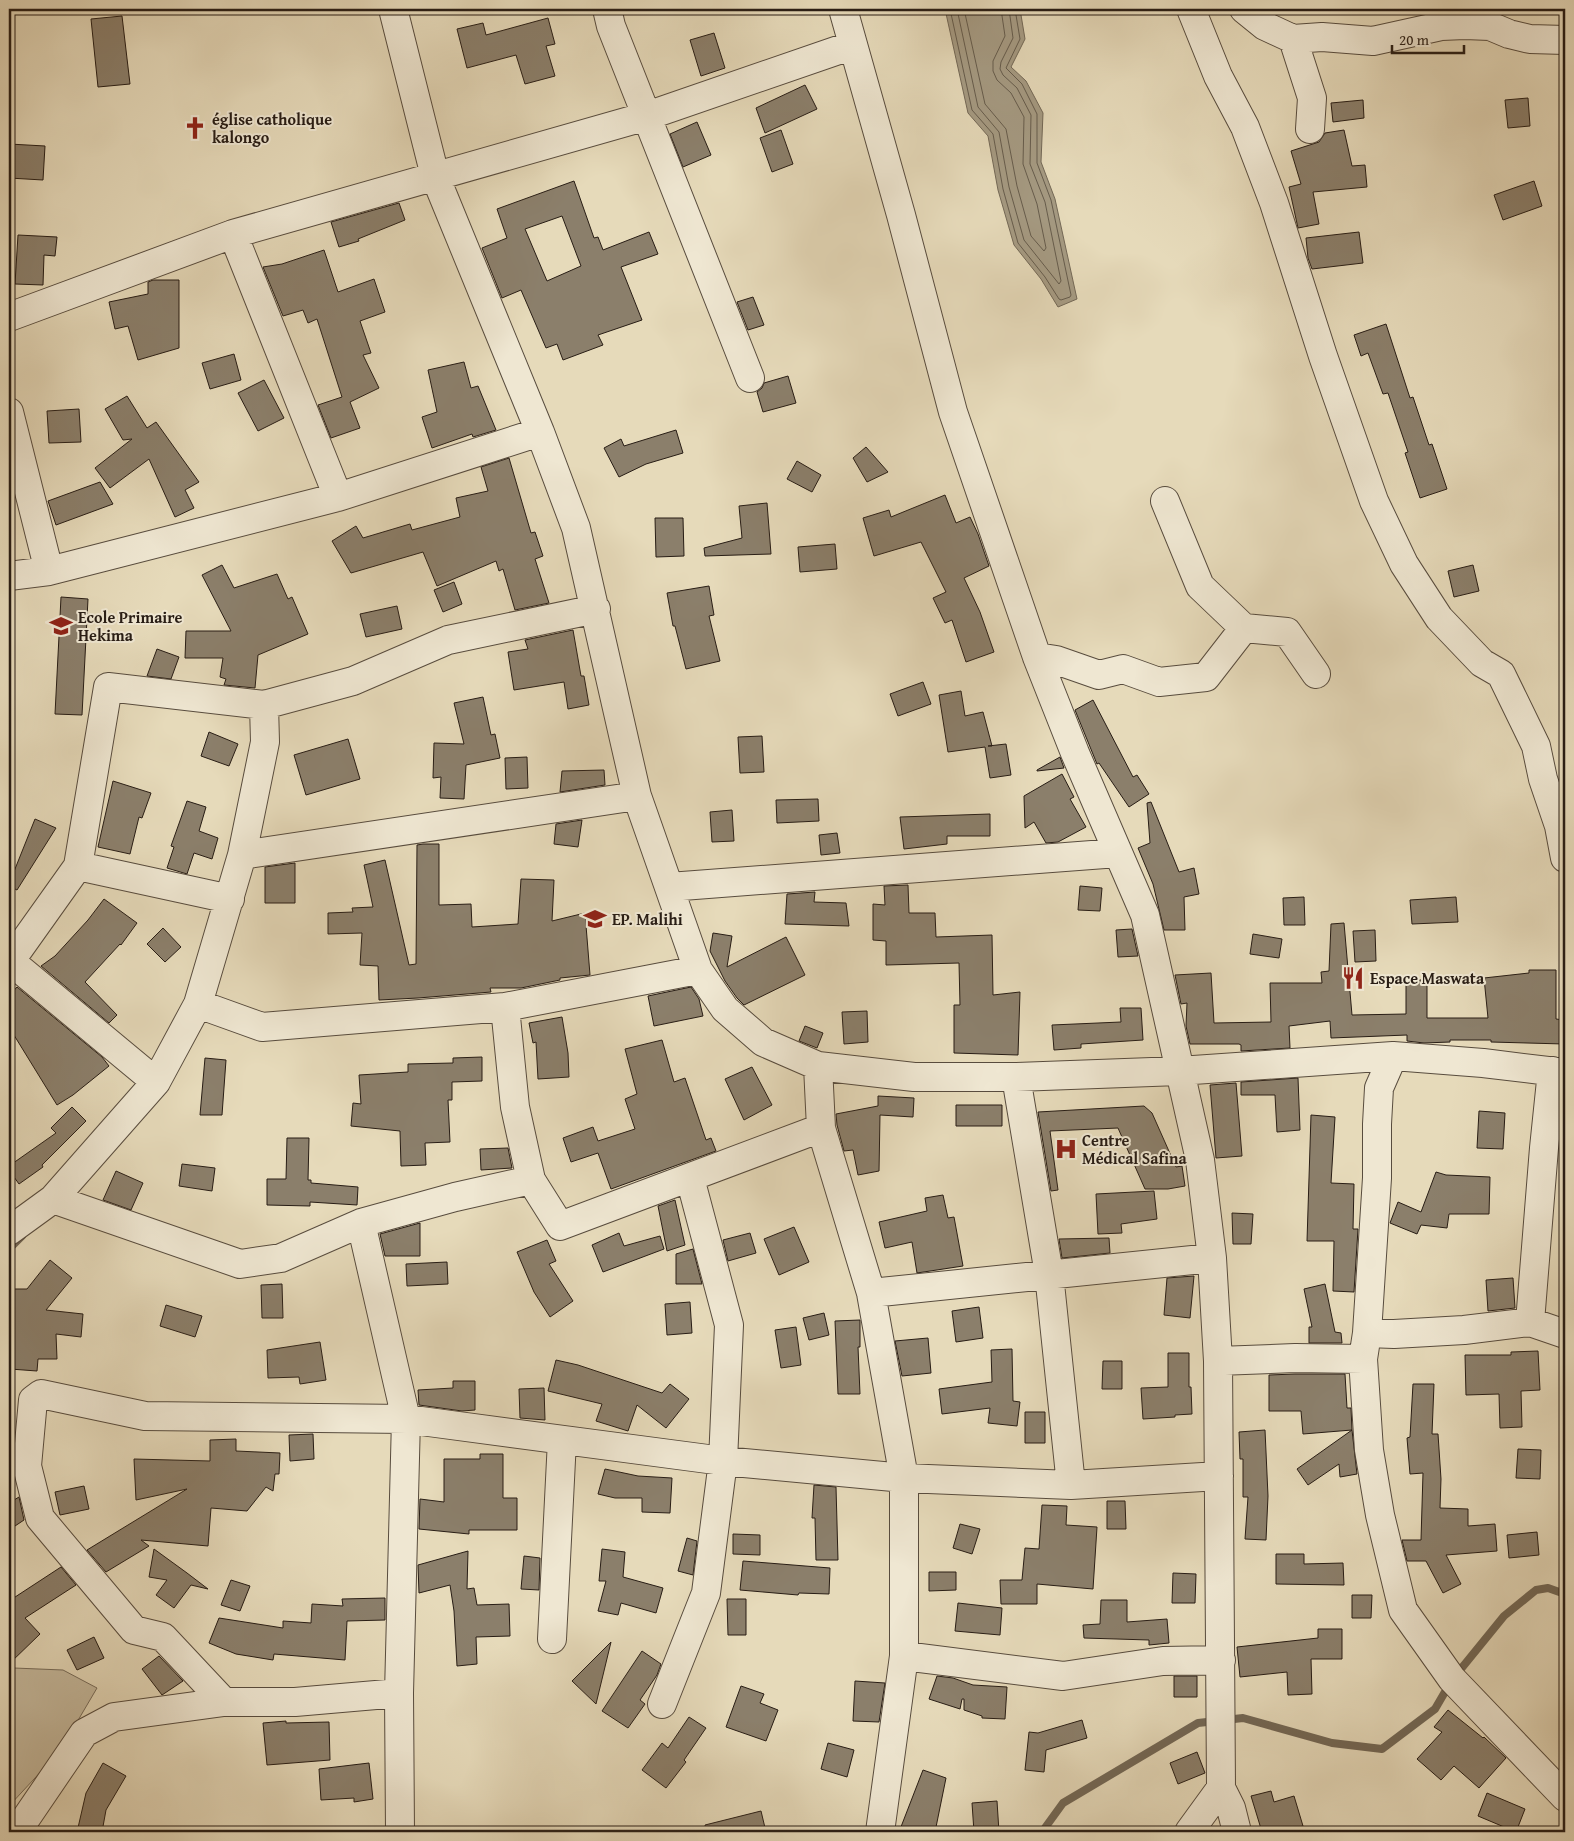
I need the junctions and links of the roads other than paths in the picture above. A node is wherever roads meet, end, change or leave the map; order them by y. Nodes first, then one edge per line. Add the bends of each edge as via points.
1 (393, 9) edge
2 (607, 9) edge
3 (843, 9) edge
4 (1191, 9) edge
5 (1244, 9) edge
6 (1293, 39) junction
7 (1565, 40) edge
8 (854, 45) junction
9 (647, 116) junction
10 (1310, 129) dead end
11 (435, 176) junction
12 (233, 234) junction
13 (9, 316) edge
14 (750, 378) dead end
15 (9, 412) edge
16 (540, 432) junction
17 (338, 497) junction
18 (1165, 501) dead end
19 (49, 571) junction
20 (9, 576) edge
21 (596, 609) junction
22 (1244, 628) junction
23 (1037, 657) junction
24 (1316, 674) dead end
25 (264, 705) junction
26 (638, 796) junction
27 (1118, 853) junction
28 (242, 855) junction
29 (1565, 858) edge
30 (78, 866) junction
31 (669, 887) junction
32 (230, 899) junction
33 (9, 961) edge
34 (698, 970) junction
35 (198, 1004) junction
36 (505, 1007) junction
37 (1393, 1056) junction
38 (818, 1066) junction
39 (1179, 1071) junction
40 (1559, 1072) edge
41 (1016, 1077) junction
42 (156, 1082) junction
43 (821, 1128) junction
44 (690, 1178) junction
45 (531, 1180) junction
46 (53, 1199) junction
47 (361, 1223) junction
48 (9, 1231) edge
49 (1212, 1258) junction
50 (1049, 1274) junction
51 (871, 1293) junction
52 (1530, 1322) junction
53 (1565, 1334) edge
54 (1365, 1346) junction
55 (1218, 1361) junction
56 (406, 1419) junction
57 (562, 1440) junction
58 (723, 1461) junction
59 (1219, 1476) junction
60 (904, 1478) junction
61 (1072, 1485) junction
62 (552, 1638) dead end
63 (904, 1656) junction
64 (1221, 1660) junction
65 (399, 1693) junction
66 (224, 1702) junction
67 (662, 1704) dead end
68 (1221, 1788) junction
69 (1565, 1797) edge
70 (23, 1832) edge
71 (400, 1832) edge
72 (880, 1832) edge
73 (1189, 1832) edge
74 (1237, 1832) edge

1 - 11 street
2 - 9 street
3 - 8 street
4 - 29 street via 1218,76 1245,127 1274,203 1374,501 1404,564 1439,618 1482,663 1502,674 1536,746
5 - 6 street via 1265,26
6 - 7 street via 1322,37 1373,41 1441,26 1465,25 1490,26 1530,39
6 - 10 street via 1312,98
8 - 9 street
8 - 23 street via 953,412
9 - 11 street
9 - 14 street
11 - 12 street
11 - 16 street
12 - 13 street
12 - 17 street
15 - 19 street
16 - 17 street
16 - 21 street via 576,528
17 - 19 street
18 - 22 street via 1200,586
19 - 20 street
21 - 25 street via 448,640 353,681
21 - 26 street
22 - 23 street via 1206,677 1159,682 1123,669 1099,676 1056,660
22 - 24 street via 1287,632
23 - 27 street
25 - 28 street via 265,742
25 - 30 street via 108,687
26 - 28 street
26 - 31 street
27 - 31 street
27 - 39 street via 1145,915
28 - 32 street
30 - 32 street
30 - 33 street
31 - 34 street
32 - 35 street
33 - 42 street
34 - 36 street
34 - 38 street via 725,1009 763,1042
35 - 36 street via 262,1027
35 - 42 street
36 - 45 street via 516,1107
37 - 39 street
37 - 40 street via 1484,1054
37 - 54 street via 1379,1088 1378,1155
38 - 41 street via 914,1077
38 - 43 street
39 - 41 street
39 - 49 street via 1200,1160
40 - 52 street via 1544,1148
41 - 50 street
42 - 46 street
43 - 44 street
43 - 51 street
44 - 45 street via 560,1226
44 - 58 street via 729,1325
45 - 47 street
46 - 47 street via 240,1264 281,1258
46 - 48 street
47 - 56 street
49 - 50 street
49 - 55 street
50 - 51 street
50 - 61 street
51 - 60 street
52 - 53 street
52 - 54 street via 1394,1334
54 - 55 street via 1295,1358
54 - 69 street via 1368,1450 1403,1610 1452,1679
55 - 59 street
56 - 57 street
56 - 65 street
56 - 66 street via 145,1416 41,1394 33,1400 27,1466 40,1518 134,1630 163,1637
57 - 58 street
57 - 62 street
58 - 60 street
58 - 67 street via 706,1593
59 - 61 street
59 - 64 street
60 - 61 street
60 - 63 street
63 - 64 street via 1063,1676 1163,1661
63 - 72 street
64 - 68 street
65 - 66 street via 295,1702
65 - 71 street
66 - 70 street via 114,1717 84,1733 22,1824
68 - 73 street
68 - 74 street via 1231,1808

